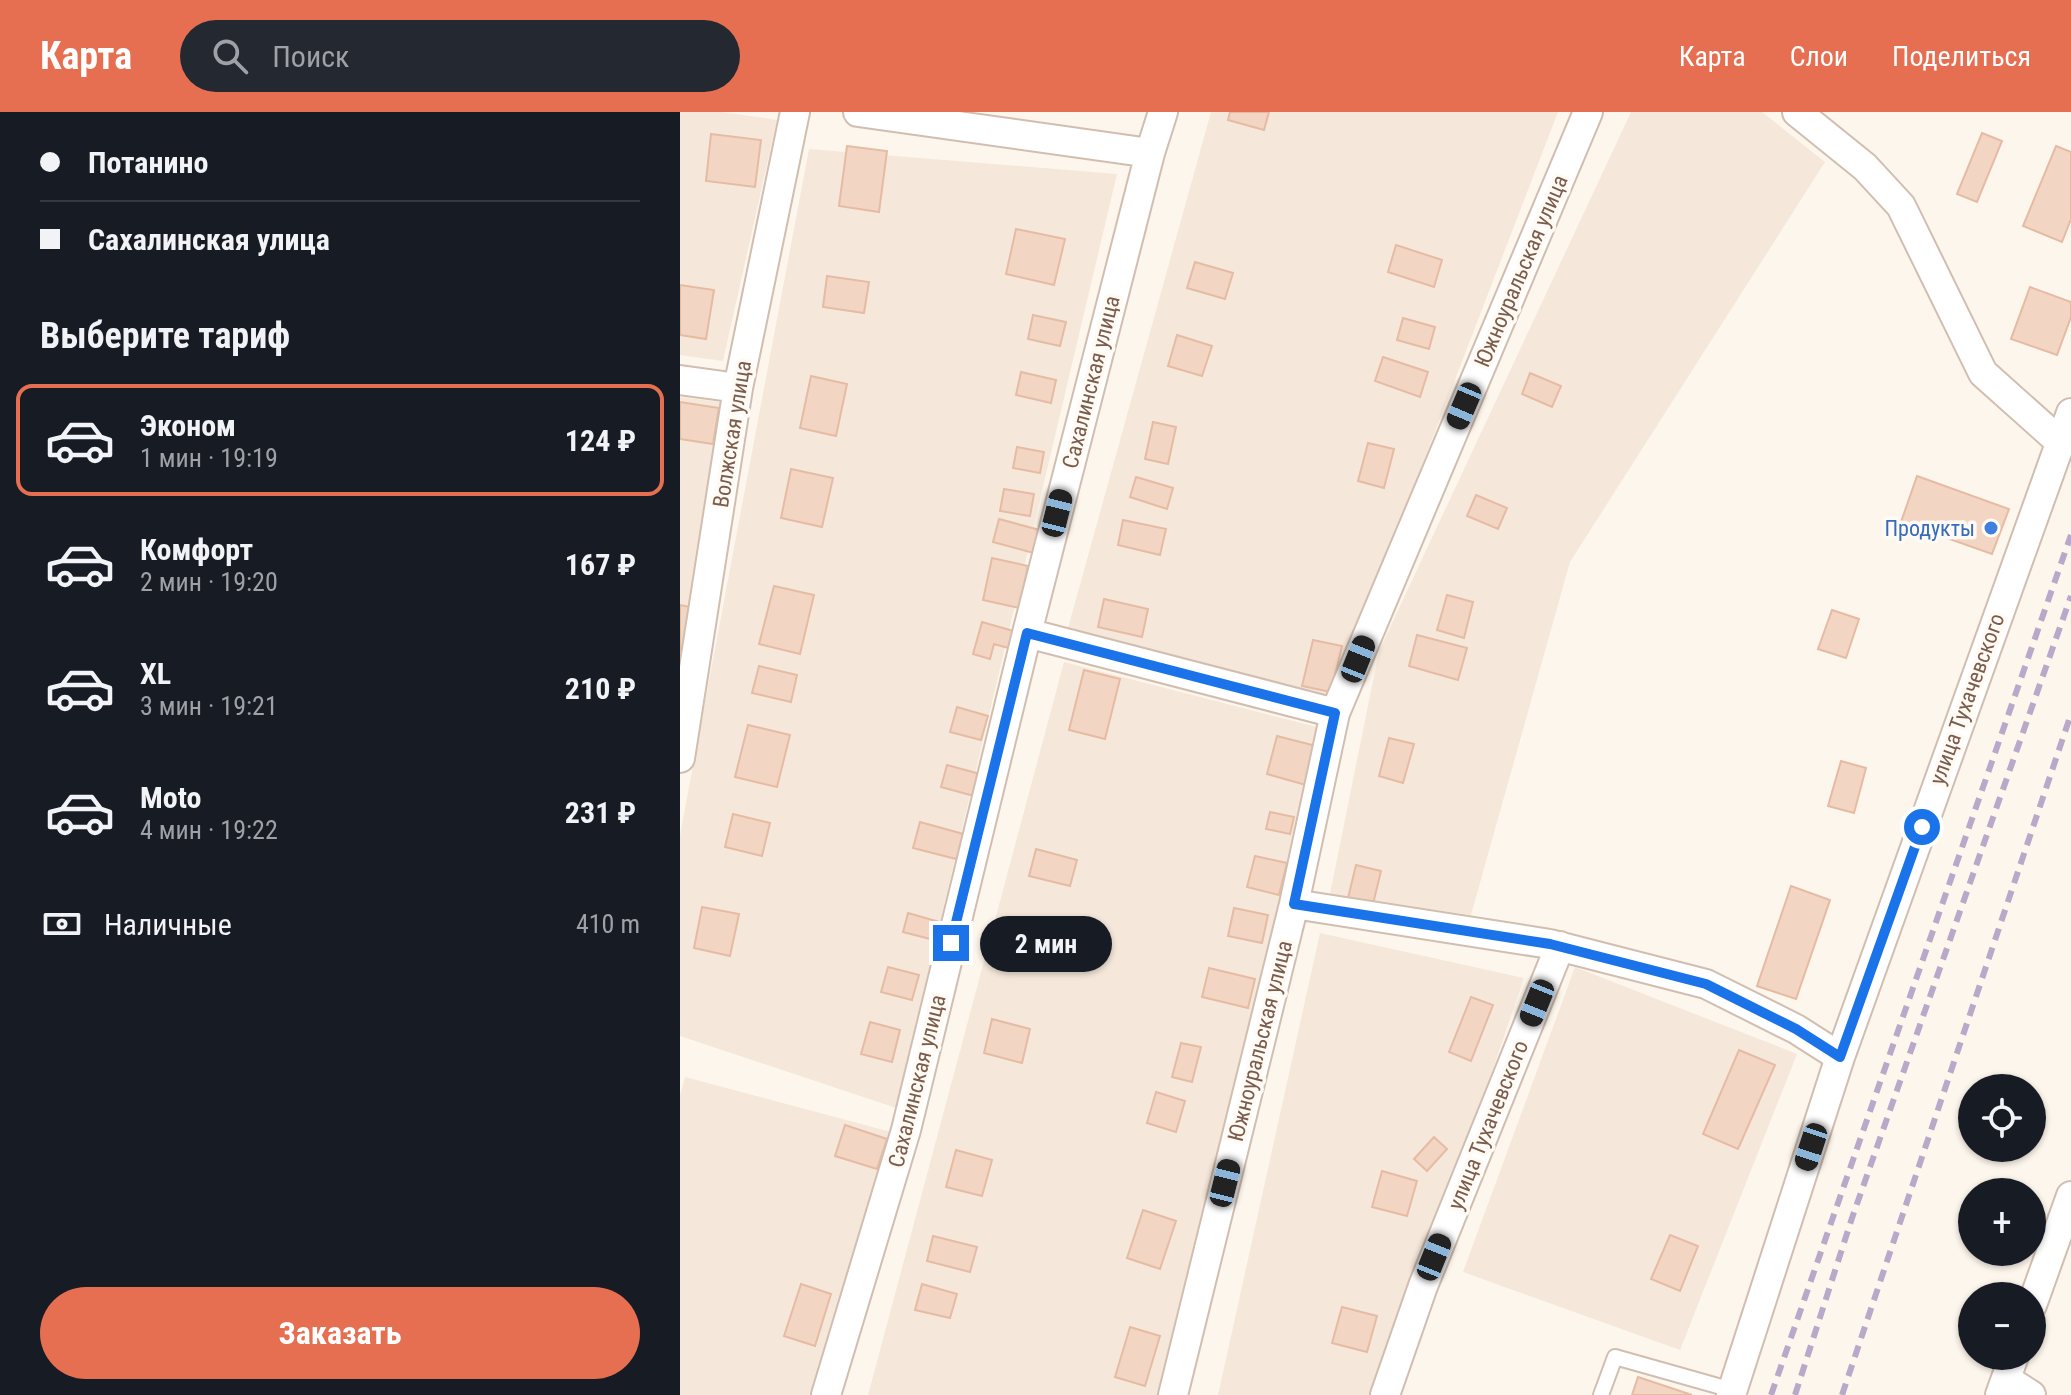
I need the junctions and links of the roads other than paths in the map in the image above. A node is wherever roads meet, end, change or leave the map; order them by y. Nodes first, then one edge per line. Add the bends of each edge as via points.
1 (795, 112) edge
2 (858, 112) edge
3 (1163, 112) edge
4 (1588, 112) edge
5 (1797, 112) edge
6 (1150, 153) junction
7 (680, 380) edge
8 (738, 388) junction
9 (2071, 413) edge
10 (2059, 441) junction
11 (1027, 633) junction
12 (685, 693) edge
13 (1335, 713) junction
14 (680, 758) edge
15 (1294, 904) junction
16 (1560, 946) junction
17 (1840, 1057) junction
18 (2071, 1196) edge
19 (2040, 1282) edge
20 (2006, 1377) edge
21 (1732, 1392) edge
22 (826, 1395) edge
23 (1173, 1395) edge
24 (1385, 1395) edge
25 (1601, 1395) edge
26 (2031, 1395) edge

1 - 8 street, Волжская улица
2 - 6 street
3 - 6 street, Сахалинская улица
4 - 13 street, Южноуральская улица
5 - 10 street via 1865,167 1901,206 1983,373
6 - 11 street, Сахалинская улица
7 - 8 street
8 - 12 street, Волжская улица
9 - 10 street, улица Тухачевского
10 - 17 street, улица Тухачевского
11 - 13 street
11 - 22 street, Сахалинская улица via 906,1130
12 - 14 street, Волжская улица
13 - 15 street, Южноуральская улица
15 - 16 street
15 - 23 street, Южноуральская улица
16 - 17 street via 1706,984
16 - 24 street, улица Тухачевского via 1423,1286
17 - 21 street, улица Тухачевского
18 - 19 street
20 - 26 street
21 - 25 lane via 1615,1357

